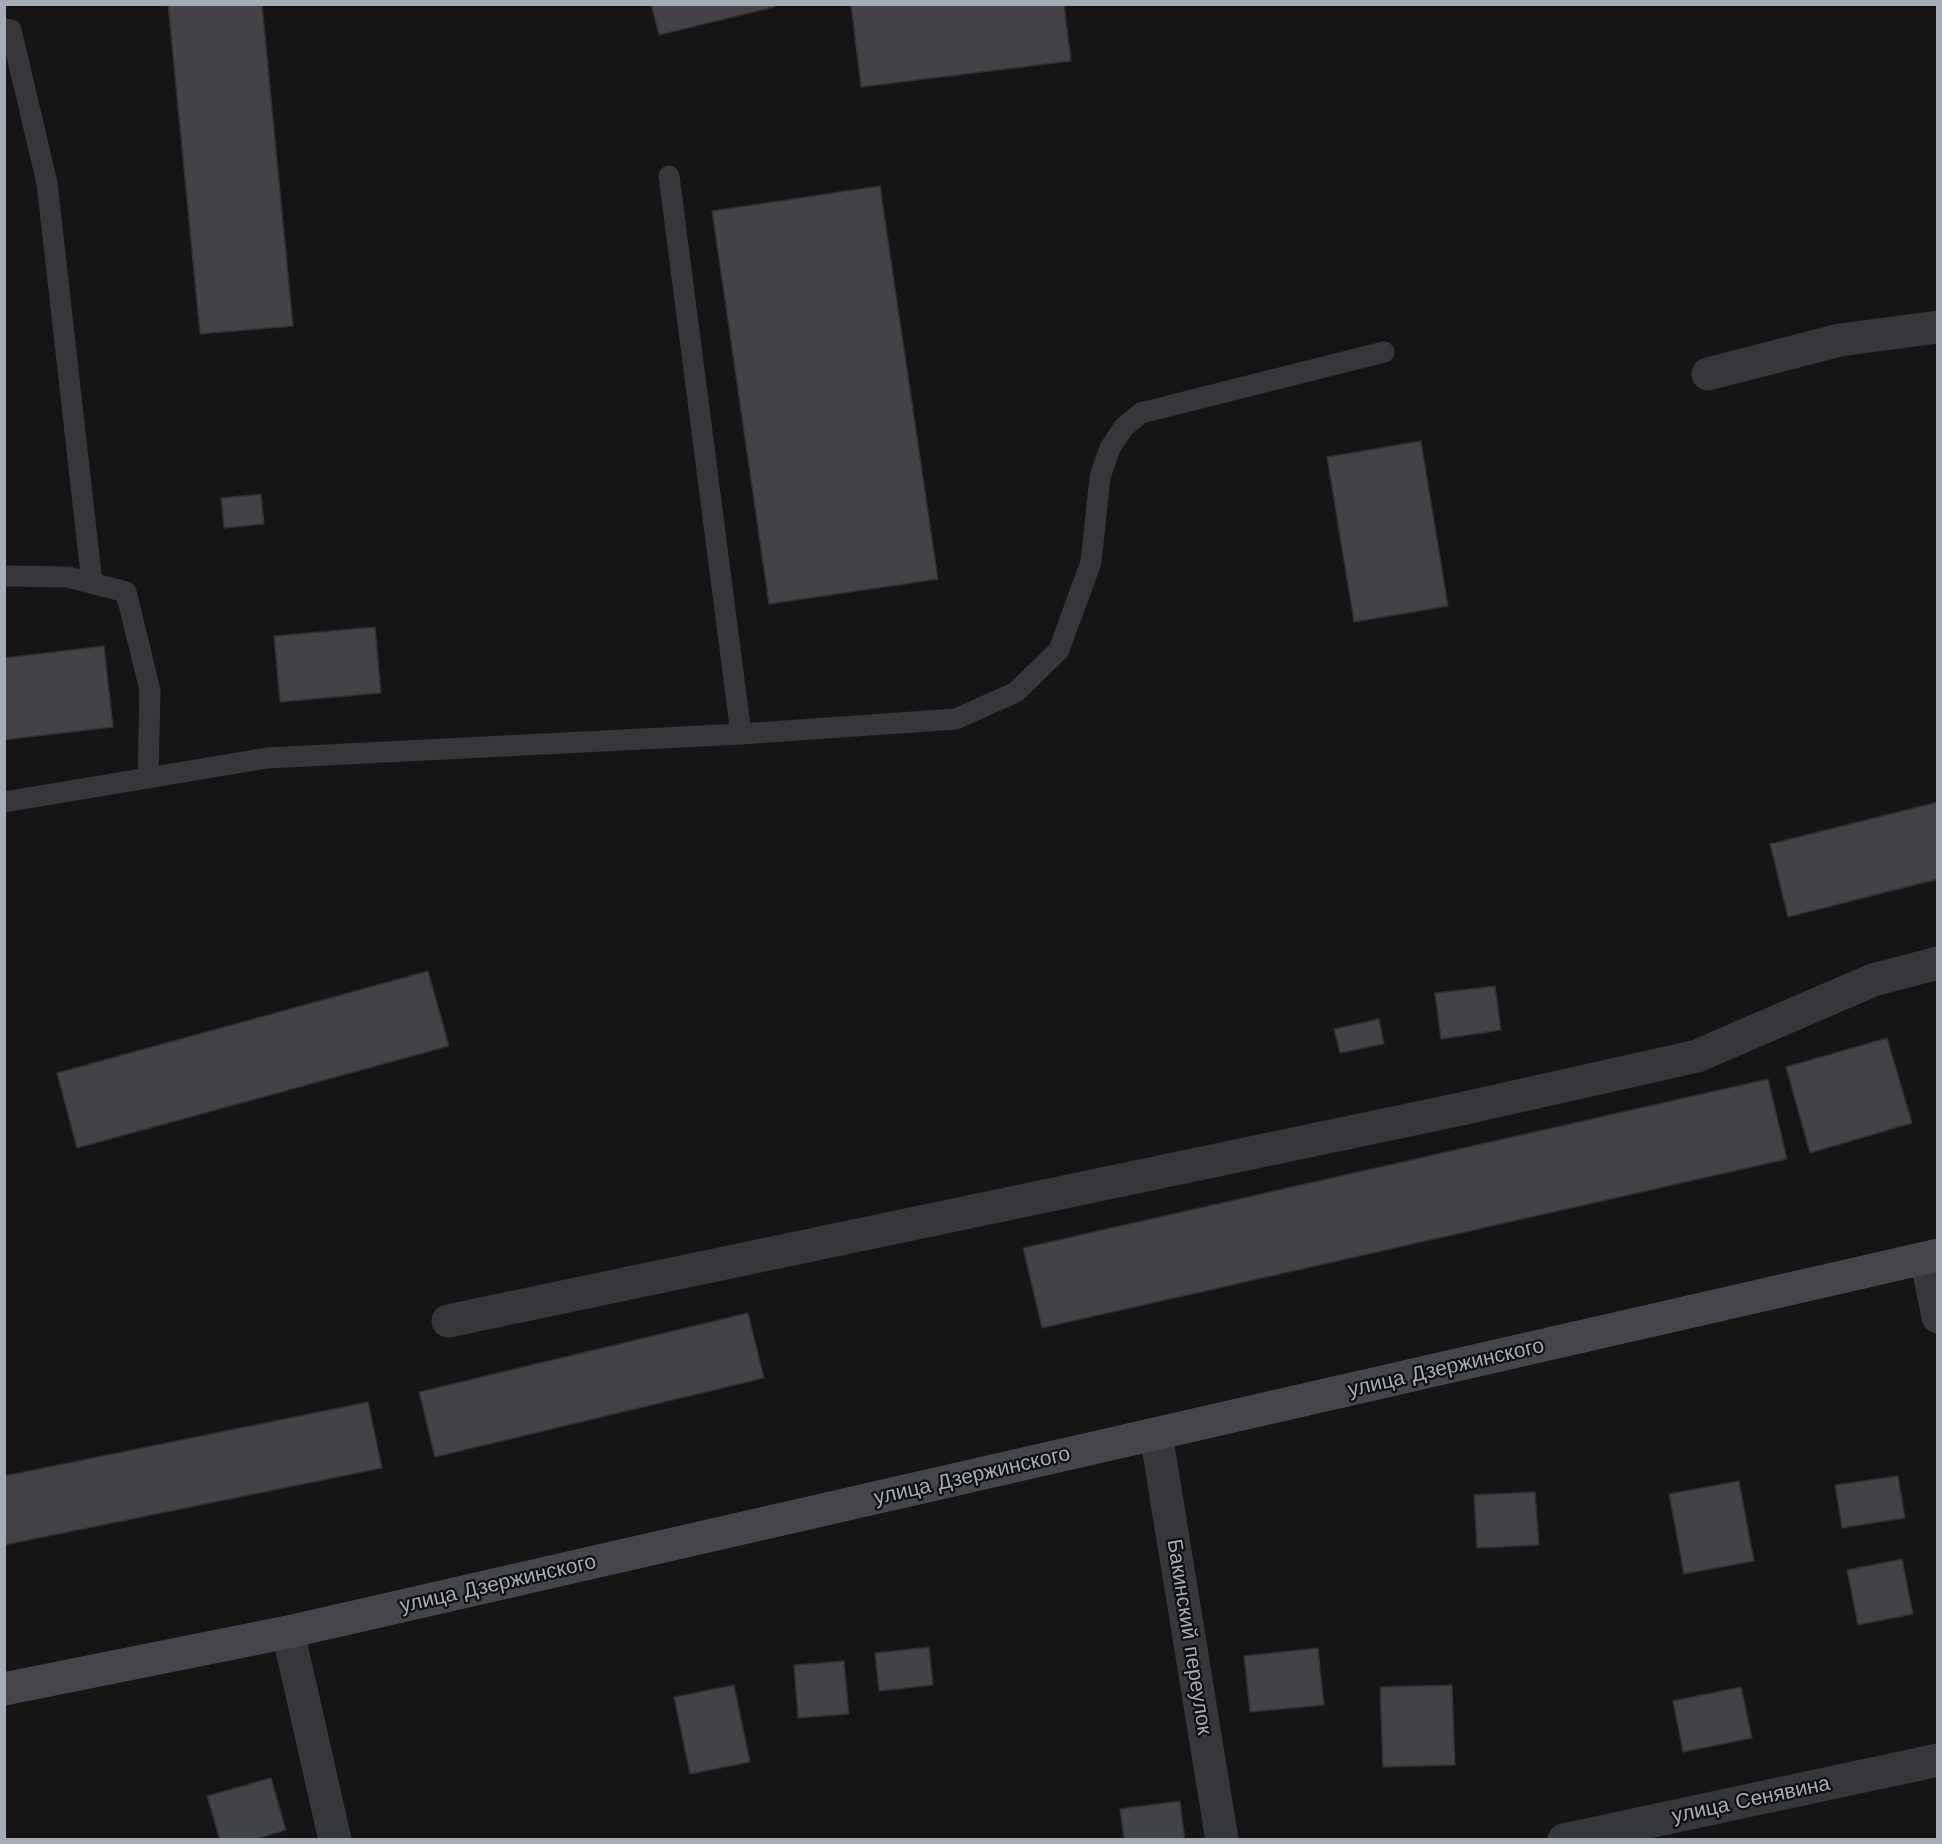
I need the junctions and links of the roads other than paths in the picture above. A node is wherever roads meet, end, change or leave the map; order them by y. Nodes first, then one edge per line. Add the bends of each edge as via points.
1 (4, 29) edge
2 (669, 176) dead end
3 (1938, 327) edge
4 (1384, 352) dead end
5 (1708, 374) dead end
6 (4, 576) edge
7 (92, 583) junction
8 (741, 734) junction
9 (148, 778) junction
10 (4, 802) edge
11 (1938, 963) edge
12 (1932, 1257) edge
13 (1938, 1317) edge
14 (448, 1321) dead end
15 (1156, 1434) junction
16 (288, 1632) junction
17 (4, 1689) edge
18 (1938, 1760) edge
19 (335, 1839) edge
20 (1222, 1839) edge
21 (1564, 1839) edge

1 - 7 lane via 11,30 46,183
2 - 8 lane
3 - 5 street via 1840,340
4 - 8 lane via 1141,413 1124,427 1110,448 1100,477 1091,562 1059,650 1016,692 956,719
6 - 7 lane via 68,577
7 - 9 lane via 126,592 150,690
8 - 9 lane via 267,758
9 - 10 lane
11 - 14 street via 1873,980 1697,1056
12 - 13 street
12 - 15 main road, улица Дзержинского
15 - 16 main road, улица Дзержинского
15 - 20 street, Бакинский переулок
16 - 17 main road, улица Дзержинского
16 - 19 street
18 - 21 street, улица Сенявина

